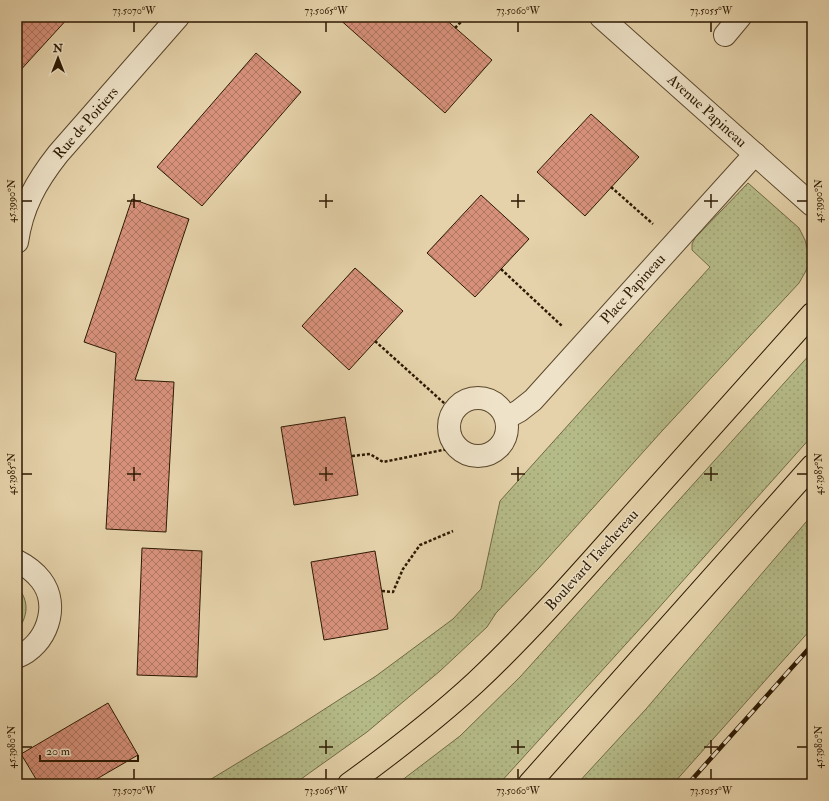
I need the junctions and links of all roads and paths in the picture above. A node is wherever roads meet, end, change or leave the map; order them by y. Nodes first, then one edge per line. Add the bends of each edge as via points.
1 (178, 17) edge
2 (466, 17) edge
3 (601, 17) edge
4 (740, 17) edge
5 (455, 28) dead end
6 (725, 35) dead end
7 (755, 154) junction
8 (611, 188) dead end
9 (812, 205) edge
10 (17, 242) edge
11 (675, 242) junction
12 (501, 269) dead end
13 (812, 314) edge
14 (375, 341) dead end
15 (583, 345) junction
16 (454, 412) junction
17 (506, 418) junction
18 (458, 447) junction
19 (352, 456) dead end
20 (812, 466) edge
21 (453, 531) dead end
22 (17, 561) edge
23 (382, 591) dead end
24 (17, 657) edge
25 (349, 784) edge
26 (529, 784) edge

1 - 10 street, Rue de Poitiers via 43,173 31,193
2 - 5 path
3 - 7 street, Avenue Papineau
4 - 6 street
7 - 9 street, Avenue Papineau
7 - 11 street, Place Papineau
8 - 11 path
11 - 15 street, Place Papineau
12 - 15 path
13 - 25 main road, Boulevard Taschereau via 590,563 509,649 436,717
14 - 16 path
15 - 17 street, Place Papineau via 533,400
16 - 17 street via 468,400 486,399 502,410
16 - 18 street via 450,420 450,430 452,439
17 - 18 street via 506,437 494,452 475,455 465,453
18 - 19 path via 384,462 370,454
20 - 26 main road
21 - 23 path via 420,545 393,592
22 - 24 street via 31,568 42,581 49,596 50,613 46,629 37,644

